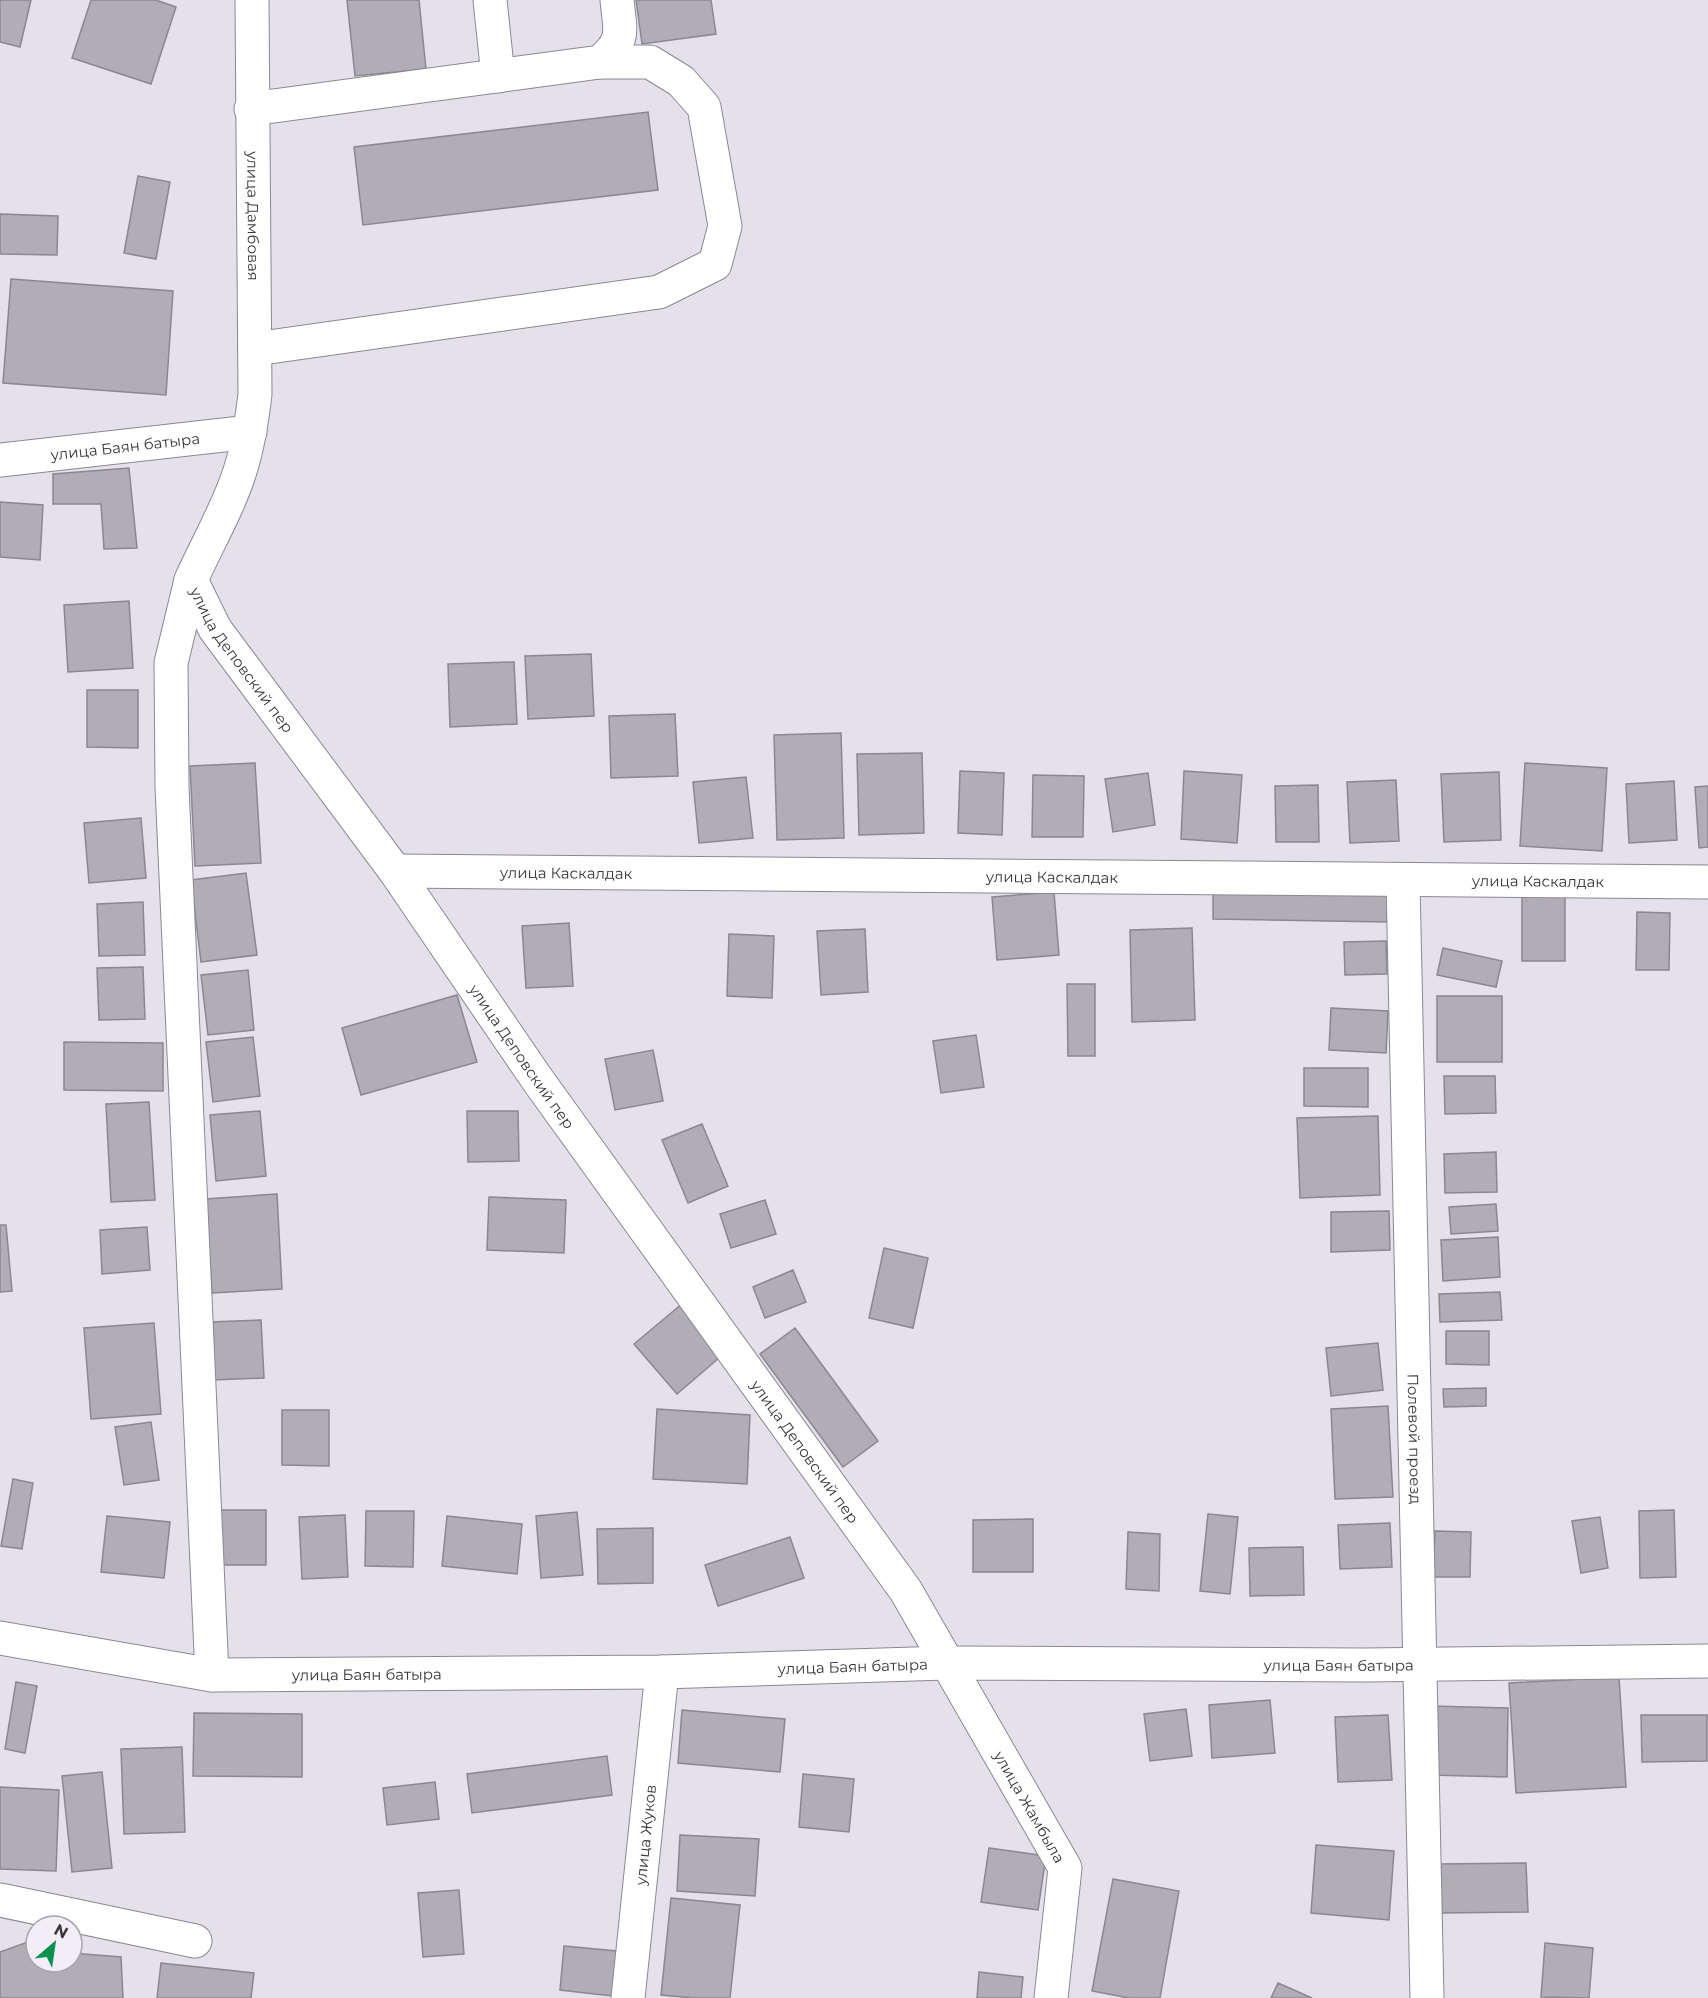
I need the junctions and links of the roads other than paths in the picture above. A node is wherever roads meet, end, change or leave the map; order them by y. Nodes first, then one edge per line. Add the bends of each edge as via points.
1 (252, 0) edge
2 (490, 0) edge
3 (617, 0) edge
4 (600, 62) junction
5 (498, 76) junction
6 (251, 109) junction
7 (255, 349) junction
8 (250, 432) junction
9 (0, 460) edge
10 (191, 580) junction
11 (395, 871) junction
12 (1403, 881) junction
13 (1708, 882) edge
14 (0, 1638) edge
15 (1708, 1661) edge
16 (946, 1663) junction
17 (1419, 1664) junction
18 (662, 1672) junction
19 (212, 1675) junction
20 (0, 1900) edge
21 (195, 1941) dead end
22 (628, 1998) edge
23 (1051, 1998) edge
24 (1427, 1998) edge

1 - 6 street, улица Дамбовая
2 - 5 street
3 - 4 street via 620,38 614,51
4 - 5 street
4 - 7 street via 651,62 681,81 705,107 725,226 715,264 658,292
5 - 6 street
6 - 7 street, улица Дамбовая
7 - 8 street, улица Дамбовая
8 - 9 street, улица Баян батыра
8 - 10 street, улица Деповский пер via 223,514
10 - 11 street, улица Деповский пер via 215,629
10 - 19 street via 171,663 172,787
11 - 12 street, улица Каскалдак
11 - 16 street, улица Деповский пер via 537,1079 906,1591
12 - 13 street, улица Каскалдак
12 - 17 street, Полевой проезд
14 - 19 street, улица Баян батыра
15 - 17 street, улица Баян батыра
16 - 17 street, улица Баян батыра
16 - 18 street, улица Баян батыра
16 - 23 street, улица Жамбыла via 1065,1868
17 - 24 street, Полевой проезд
18 - 19 street, улица Баян батыра
18 - 22 street, улица Жуков
20 - 21 street

